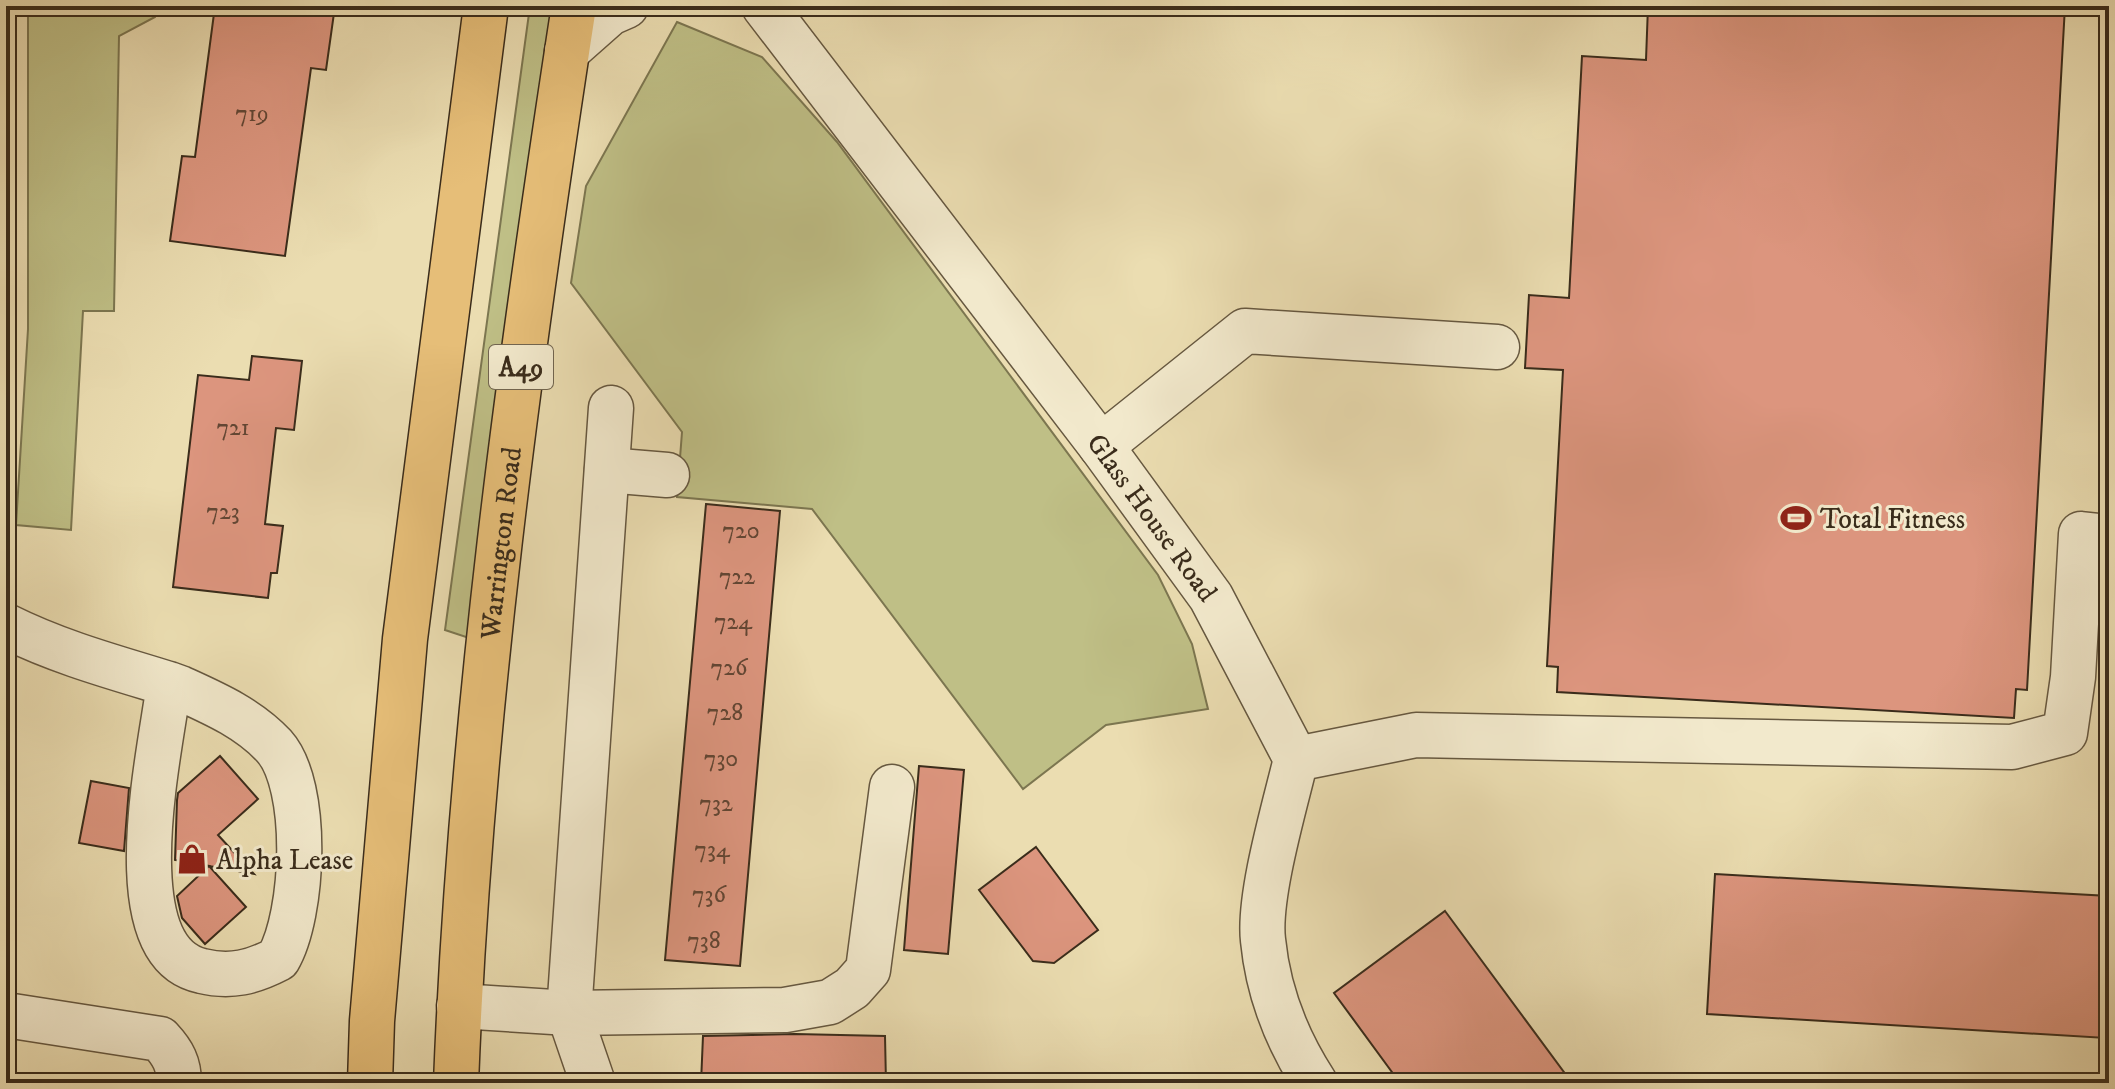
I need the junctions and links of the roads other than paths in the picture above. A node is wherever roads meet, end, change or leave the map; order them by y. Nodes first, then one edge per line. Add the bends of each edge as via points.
1 (574, 6) edge
2 (626, 6) edge
3 (486, 8) edge
4 (761, 12) edge
5 (567, 51) junction
6 (1497, 347) dead end
7 (611, 408) dead end
8 (1101, 446) junction
9 (607, 470) junction
10 (667, 475) dead end
11 (2109, 537) edge
12 (6, 626) edge
13 (169, 684) junction
14 (1296, 759) junction
15 (892, 787) dead end
16 (459, 1006) junction
17 (569, 1013) junction
18 (6, 1015) edge
19 (179, 1083) edge
20 (370, 1083) edge
21 (456, 1083) edge
22 (593, 1083) edge
23 (1315, 1083) edge

1 - 5 highway, Warrington Road / A49
2 - 5 street via 610,13
3 - 20 highway via 405,639
4 - 8 street, Glass House Road
5 - 16 highway, Warrington Road / A49 via 503,508
6 - 8 street via 1245,331
7 - 9 street
8 - 14 street, Glass House Road via 1211,597
9 - 10 street
9 - 17 street
11 - 14 street via 2081,534 2065,733 2012,747 1416,735
12 - 13 street via 49,647
13 - 13 street via 253,726 276,748 292,783 299,830 293,923 278,959 260,969 233,975 195,970 166,946 156,929 150,831
14 - 23 street via 1262,937 1271,987 1295,1051
15 - 17 street via 868,970 852,988 830,1002 785,1010
16 - 17 street
16 - 21 highway, Warrington Road / A49
17 - 22 street
18 - 19 street via 160,1039 172,1052

